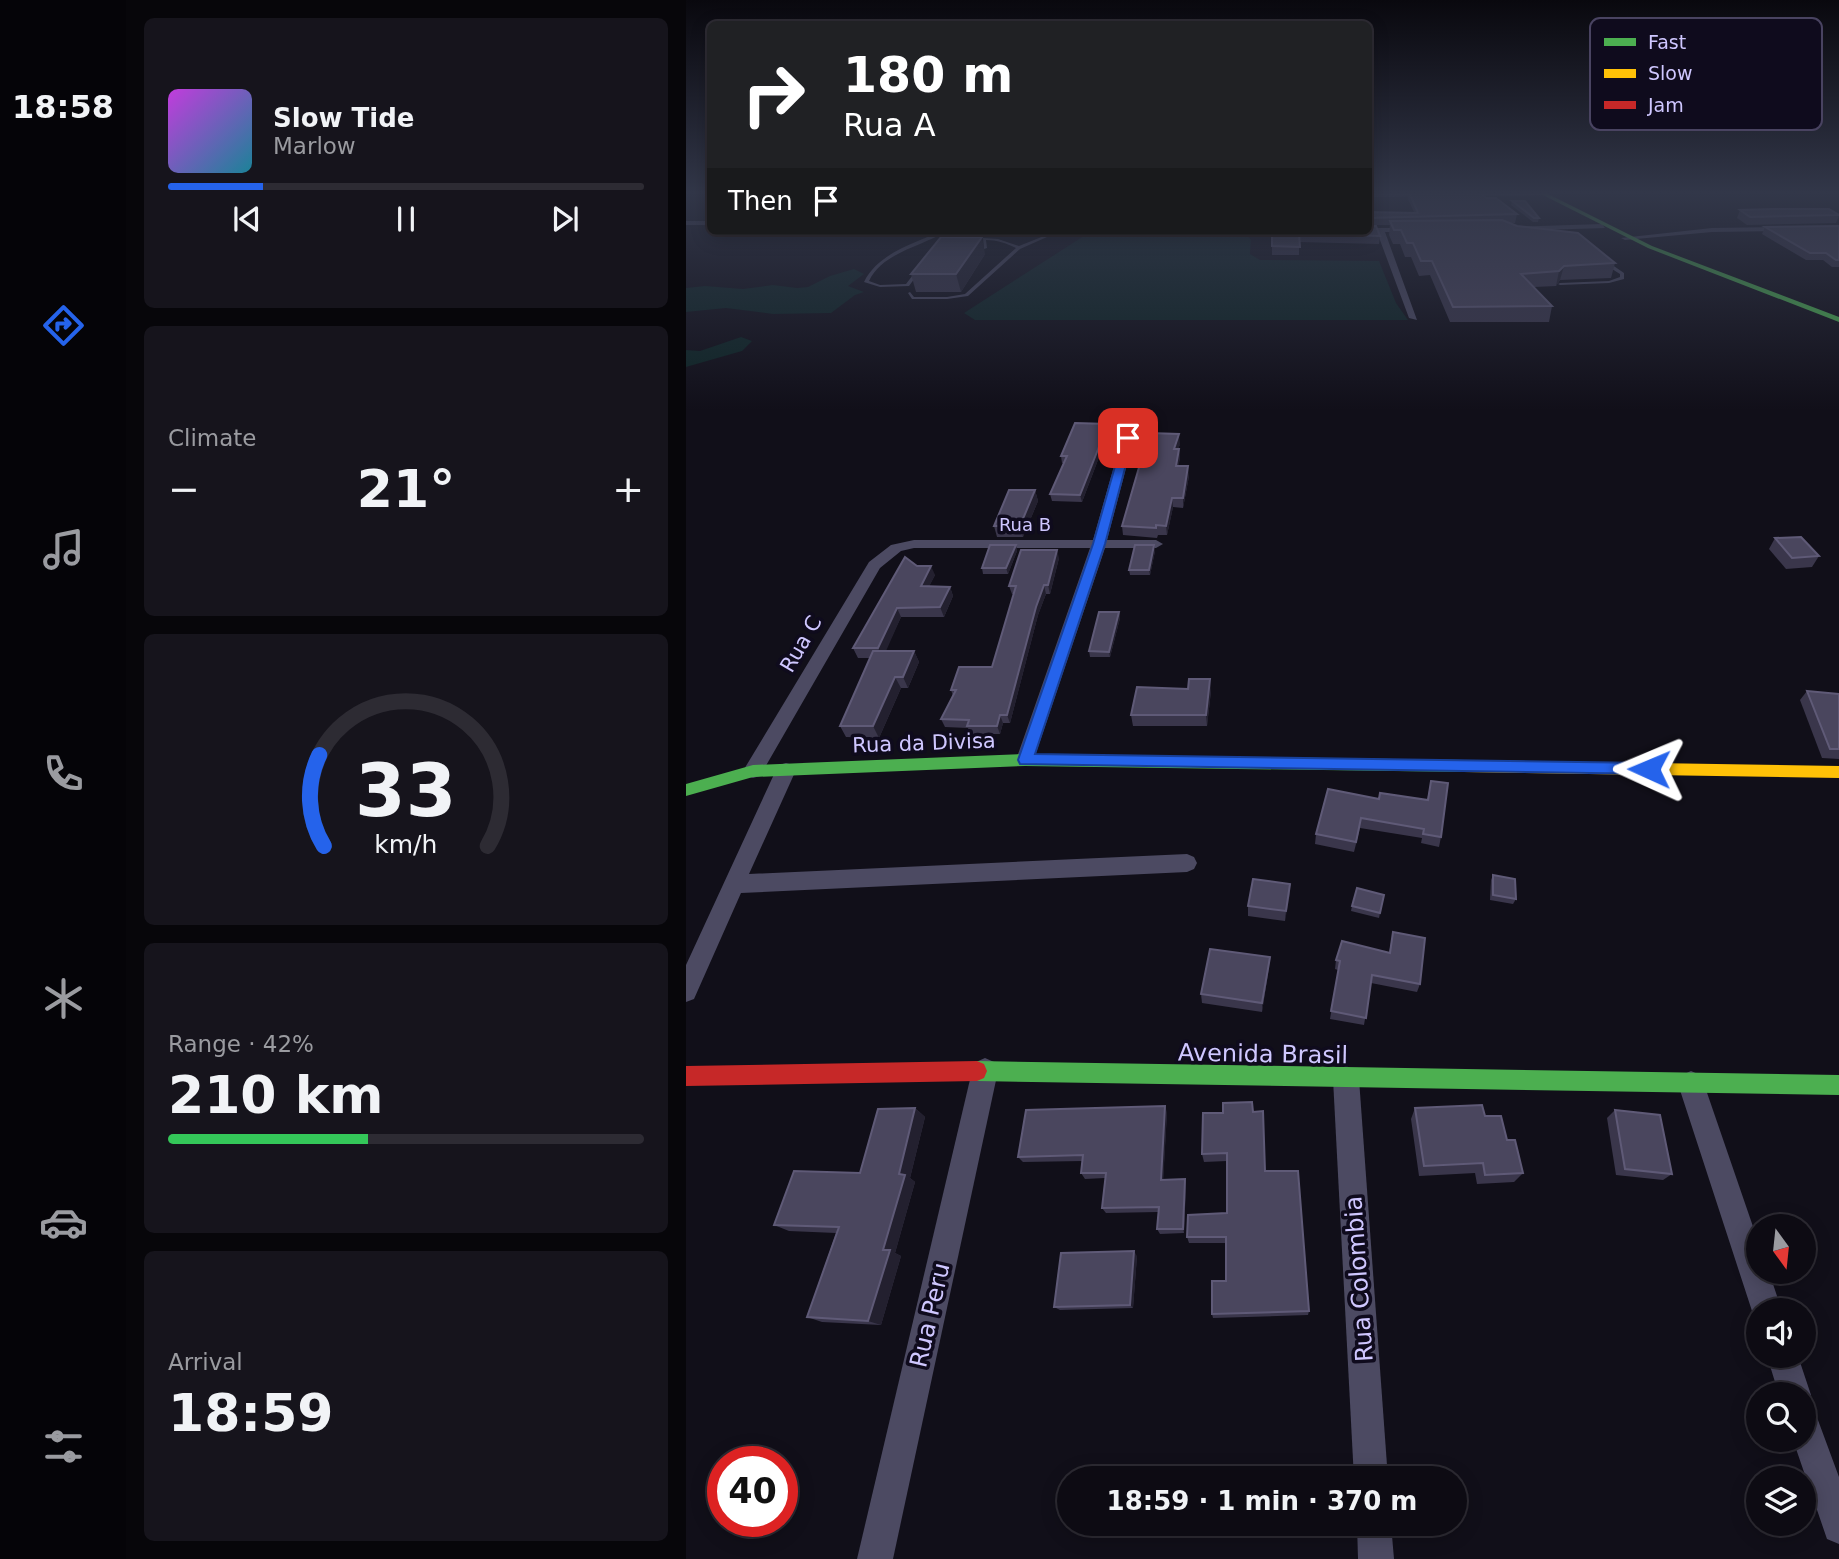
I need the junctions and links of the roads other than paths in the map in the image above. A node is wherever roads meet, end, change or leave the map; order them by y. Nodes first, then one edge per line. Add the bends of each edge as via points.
1 (878, 265) edge
2 (1000, 265) edge
3 (1393, 265) edge
4 (1608, 265) edge
5 (1690, 265) edge
6 (918, 272) edge
7 (1560, 284) edge
8 (910, 293) edge
9 (1821, 313) junction
10 (1839, 313) edge
11 (1414, 318) dead end
12 (1839, 320) edge
13 (1128, 438) dead end
14 (1099, 544) junction
15 (1156, 544) edge
16 (895, 548) joint
17 (1025, 760) junction
18 (786, 769) junction
19 (753, 771) junction
20 (1839, 772) edge
21 (686, 790) edge
22 (1187, 863) dead end
23 (735, 884) junction
24 (686, 991) edge
25 (985, 1071) junction
26 (686, 1076) edge
27 (1346, 1079) junction
28 (1691, 1084) junction
29 (1839, 1085) edge
30 (1763, 1298) edge
31 (1814, 1452) edge
32 (1370, 1466) edge
33 (1839, 1527) edge
34 (1375, 1536) edge
35 (875, 1559) edge
36 (1376, 1559) edge

1 - 6 lane via 866,282 907,285
2 - 8 lane via 967,295 912,298
3 - 11 street
4 - 7 lane via 1622,278
5 - 9 main road
9 - 10 main road
9 - 12 main road
13 - 14 street
14 - 15 street, Rua B
14 - 16 street, Rua B via 914,544
14 - 17 street
16 - 19 street, Rua C via 874,565
17 - 18 main road, Rua da Divisa
17 - 20 main road, Rua da Divisa
18 - 19 main road, Rua da Divisa
18 - 23 street
19 - 21 main road, Rua da Divisa
22 - 23 street
23 - 24 street
25 - 26 main road, Avenida Brasil
25 - 27 main road, Avenida Brasil
25 - 35 street, Rua Peru
27 - 28 main road, Avenida Brasil
27 - 32 street, Rua Colombia
28 - 29 main road, Avenida Brasil
28 - 30 street
31 - 33 street
34 - 36 street

